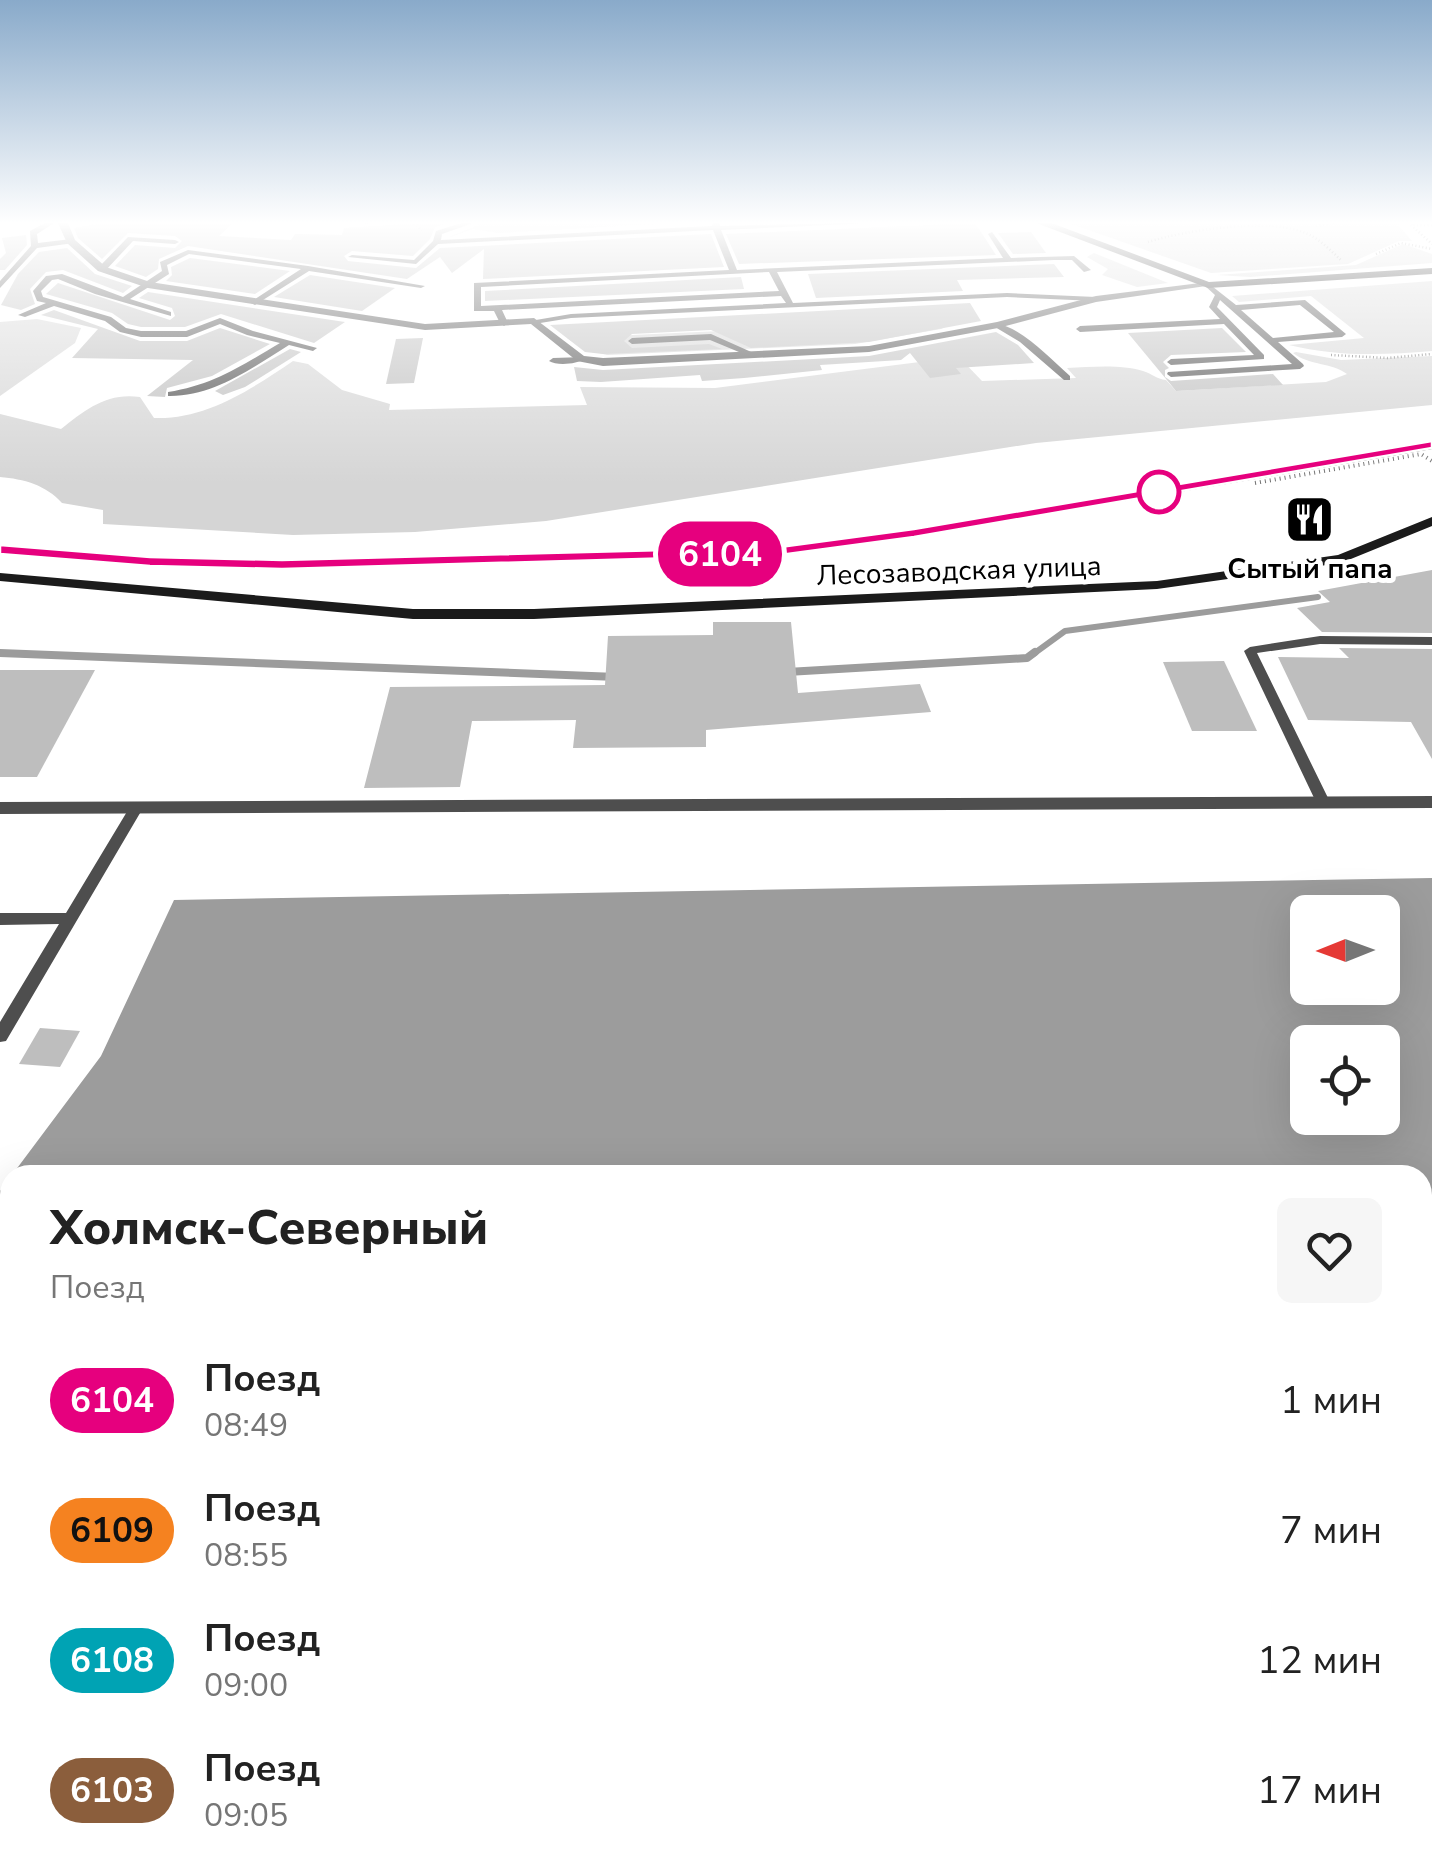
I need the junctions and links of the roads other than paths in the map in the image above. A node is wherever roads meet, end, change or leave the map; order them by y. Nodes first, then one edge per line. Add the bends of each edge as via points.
1 (39, 308) edge
2 (73, 308) edge
3 (155, 308) edge
4 (229, 308) edge
5 (288, 308) edge
6 (497, 308) edge
7 (714, 308) edge
8 (1035, 308) edge
9 (1060, 308) edge
10 (1215, 308) edge
11 (1236, 308) edge
12 (1310, 308) edge
13 (689, 310) junction
14 (168, 314) dead end
15 (22, 315) dead end
16 (1023, 318) junction
17 (220, 322) junction
18 (534, 322) junction
19 (1228, 322) junction
20 (504, 323) junction
21 (998, 325) junction
22 (1080, 329) dead end
23 (696, 338) junction
24 (1274, 340) junction
25 (632, 341) dead end
26 (287, 342) junction
27 (313, 348) dead end
28 (754, 355) junction
29 (582, 359) junction
30 (552, 361) dead end
31 (1171, 362) dead end
32 (1170, 374) dead end
33 (1068, 378) dead end
34 (171, 394) dead end
35 (1432, 521) edge
36 (0, 577) edge
37 (1432, 641) edge
38 (1324, 802) junction
39 (1432, 802) edge
40 (0, 808) edge
41 (136, 808) junction
42 (0, 918) edge
43 (71, 918) junction
44 (0, 1036) edge

1 - 15 lane
2 - 17 lane via 141,334 188,334
3 - 14 lane
4 - 17 street
5 - 20 street via 424,327
6 - 20 lane
7 - 13 lane
8 - 16 lane
9 - 16 street
10 - 19 lane
11 - 24 lane
12 - 24 lane via 1342,334
13 - 18 lane
13 - 23 lane
16 - 21 street
17 - 26 lane
18 - 20 street
18 - 29 street
19 - 22 lane
19 - 31 lane via 1262,357
21 - 28 street via 869,348
21 - 33 lane
23 - 25 lane
23 - 28 lane via 711,337
24 - 32 lane via 1300,366
26 - 27 lane
26 - 34 lane via 224,380
28 - 29 street
29 - 30 lane
35 - 36 main road, Лесозаводская улица via 1341,559 1157,585 534,614 413,614
37 - 38 lane via 1320,640 1250,651
38 - 39 street
38 - 41 street
40 - 41 street
41 - 43 lane
42 - 43 lane
43 - 44 lane

